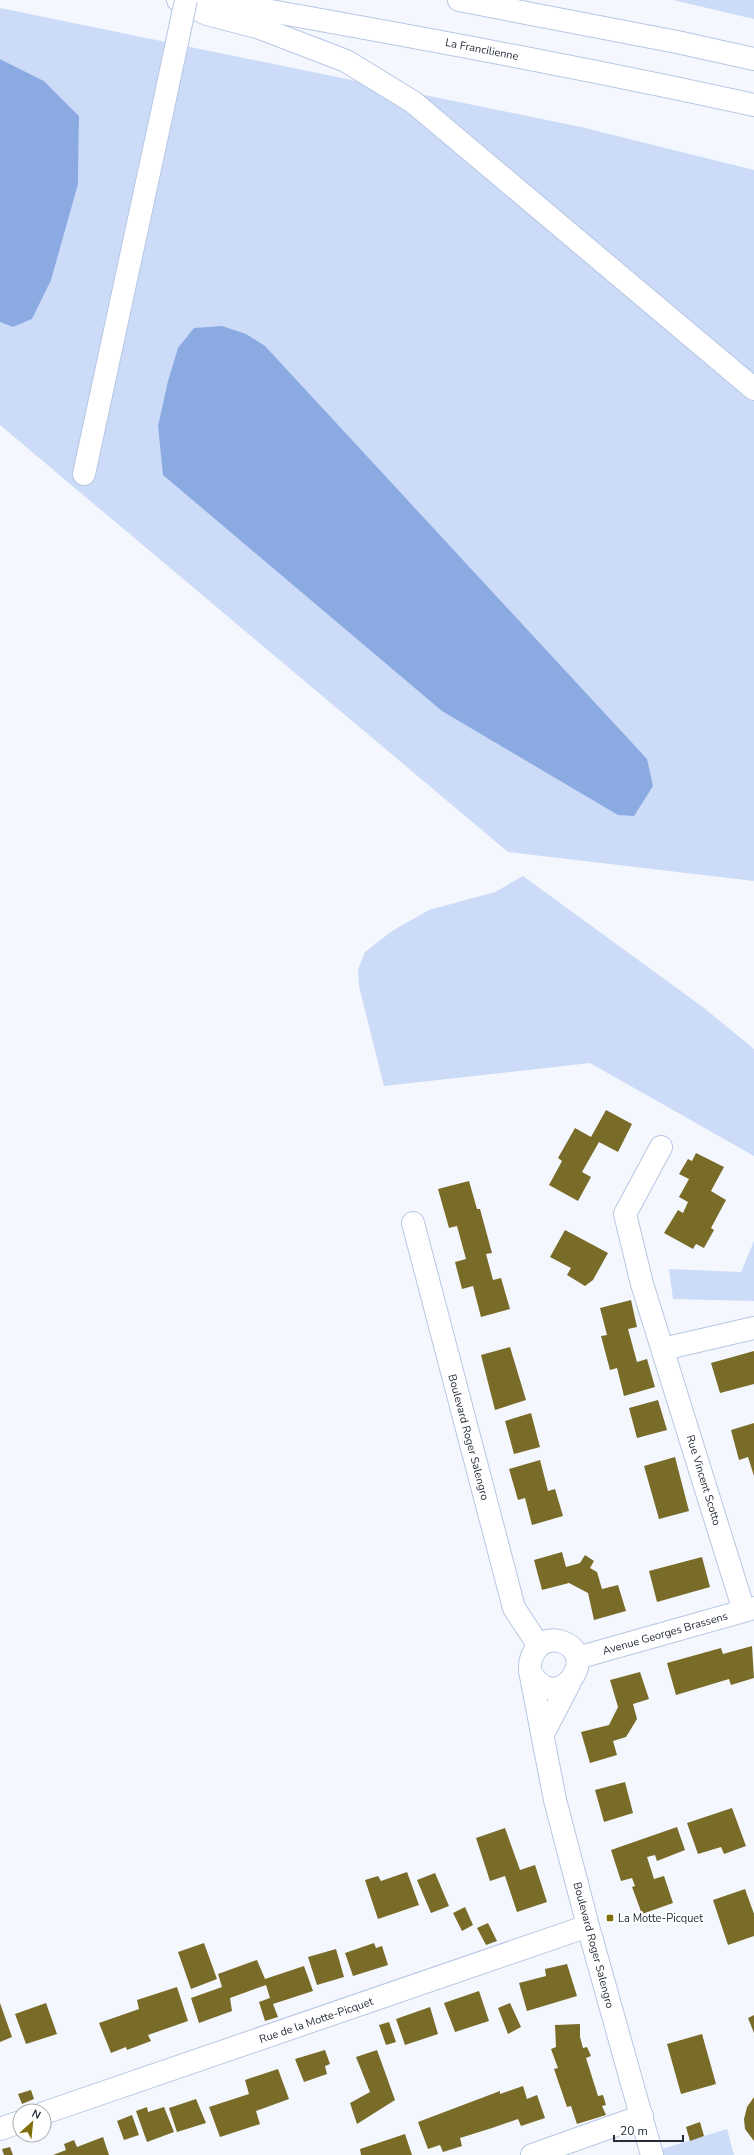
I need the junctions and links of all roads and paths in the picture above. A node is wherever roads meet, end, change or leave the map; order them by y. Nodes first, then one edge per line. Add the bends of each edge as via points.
1 (178, 0) edge
2 (186, 0) edge
3 (208, 0) edge
4 (459, 0) edge
5 (754, 59) edge
6 (754, 105) edge
7 (754, 389) edge
8 (84, 474) dead end
9 (661, 1147) dead end
10 (413, 1222) dead end
11 (754, 1328) edge
12 (663, 1348) junction
13 (749, 1610) edge
14 (539, 1646) junction
15 (577, 1658) junction
16 (530, 1671) junction
17 (569, 1684) junction
18 (543, 1734) junction
19 (588, 1926) junction
20 (52, 2111) edge
21 (642, 2116) junction
22 (12, 2125) edge
23 (0, 2129) edge
24 (532, 2155) edge
25 (652, 2155) edge

1 - 7 main road via 207,14 260,28 346,61 413,102
2 - 8 main road, bridge
3 - 6 main road, La Francilienne via 400,33
4 - 5 main road
9 - 12 main road, Rue Vincent Scotto via 625,1214 642,1284
10 - 14 main road, Boulevard Roger Salengro via 514,1608
11 - 12 main road
12 - 13 main road, Rue Vincent Scotto
13 - 15 main road, Avenue Georges Brassens
14 - 15 main road via 557,1641 566,1644
14 - 16 main road via 533,1653
15 - 17 main road via 578,1668
16 - 17 main road via 542,1686 560,1688
16 - 18 main road, Boulevard Roger Salengro
17 - 18 main road
18 - 19 main road, Boulevard Roger Salengro via 555,1800
19 - 20 main road, Rue de la Motte-Picquet
19 - 21 main road, Boulevard Roger Salengro
21 - 24 main road
21 - 25 main road, Boulevard Roger Salengro
22 - 23 main road

